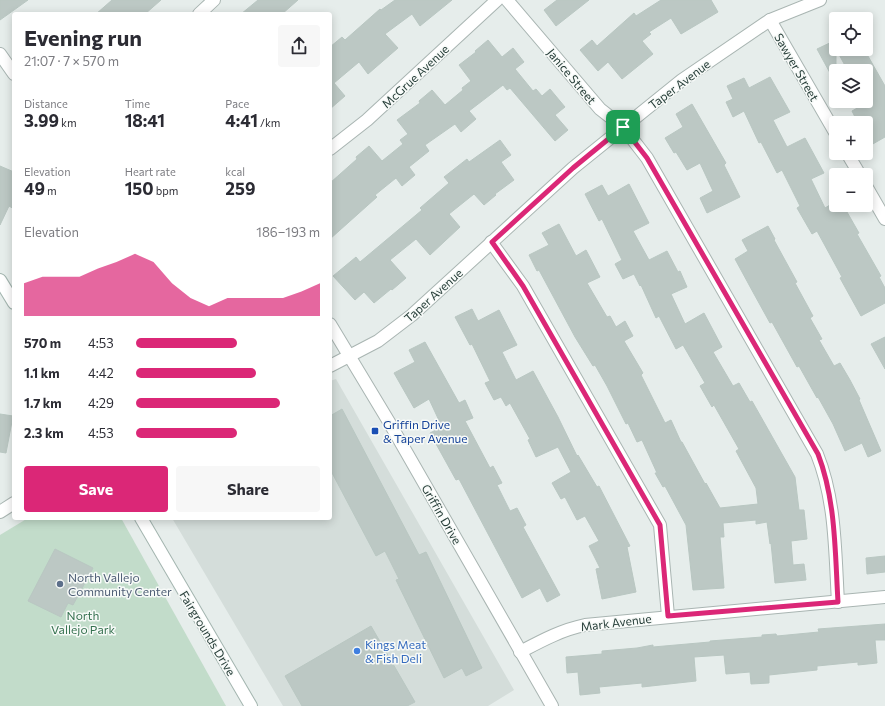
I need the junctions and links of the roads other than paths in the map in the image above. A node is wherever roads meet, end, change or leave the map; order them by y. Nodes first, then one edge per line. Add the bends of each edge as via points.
1 (214, 0) edge
2 (497, 0) edge
3 (507, 0) edge
4 (820, 0) edge
5 (201, 12) edge
6 (770, 20) junction
7 (0, 54) edge
8 (12, 71) edge
9 (829, 122) edge
10 (623, 127) junction
11 (332, 147) edge
12 (873, 198) edge
13 (885, 219) edge
14 (492, 242) junction
15 (0, 280) edge
16 (12, 300) edge
17 (332, 327) edge
18 (348, 355) junction
19 (332, 365) edge
20 (12, 504) edge
21 (0, 512) edge
22 (142, 520) edge
23 (885, 598) edge
24 (838, 602) junction
25 (668, 616) junction
26 (520, 652) junction
27 (252, 706) edge
28 (552, 706) edge

1 - 5 street
2 - 11 street, McGrue Avenue via 367,120
3 - 10 street, Janice Street via 600,109
4 - 6 street, Taper Avenue
6 - 9 street, Sawyer Street
6 - 10 street, Taper Avenue via 682,80
7 - 8 street
10 - 14 street, Taper Avenue via 573,168
10 - 24 street, Janice Street via 647,158 818,454 828,485 832,511
12 - 13 street
14 - 18 street, Taper Avenue via 412,315 378,341
14 - 25 street via 523,286 660,525
15 - 16 street
17 - 18 street, Griffin Drive
18 - 19 street, Taper Avenue
18 - 26 street, Griffin Drive
20 - 21 street
22 - 27 street, Fairgrounds Drive
23 - 24 street, Mark Avenue
24 - 25 street, Mark Avenue
25 - 26 street, Mark Avenue via 570,628
26 - 28 street, Griffin Drive

